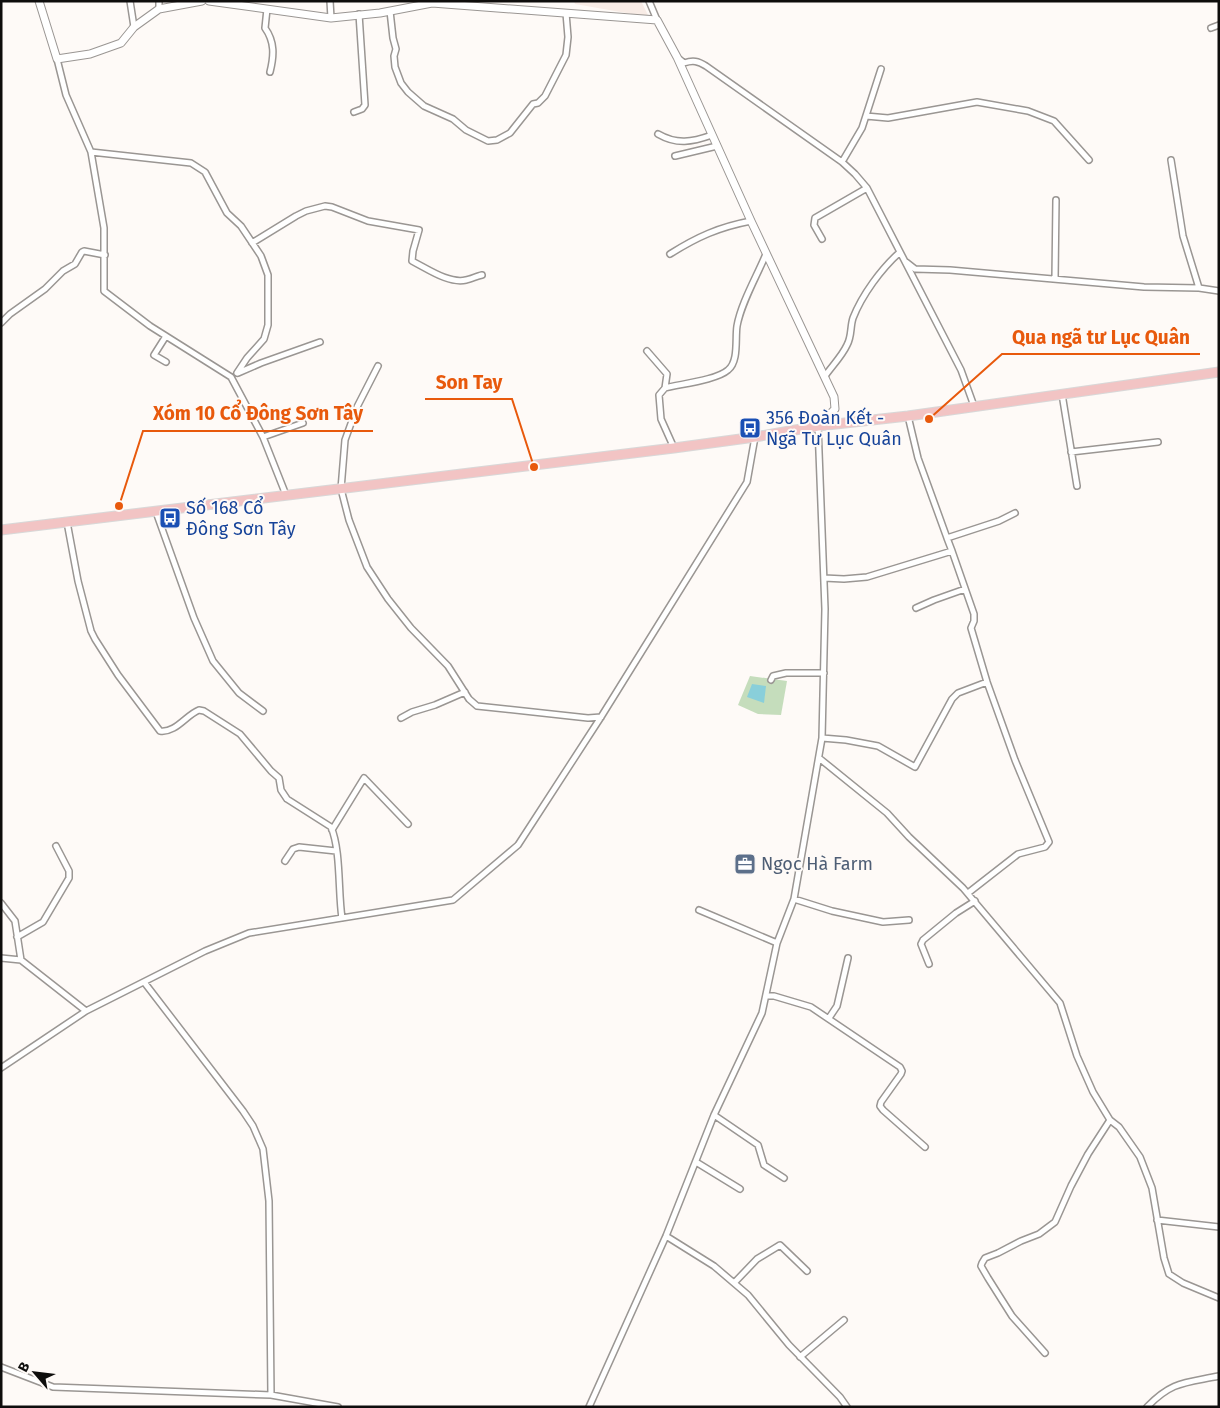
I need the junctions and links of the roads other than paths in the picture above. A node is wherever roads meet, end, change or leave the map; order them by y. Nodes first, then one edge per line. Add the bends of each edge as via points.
1 (39, 1) edge
2 (130, 1) edge
3 (202, 1) edge
4 (209, 1) edge
5 (330, 1) edge
6 (649, 1) edge
7 (159, 5) edge
8 (401, 5) edge
9 (267, 9) junction
10 (390, 10) junction
11 (566, 13) junction
12 (359, 14) junction
13 (330, 18) junction
14 (657, 20) junction
15 (1219, 24) edge
16 (134, 27) junction
17 (1211, 28) dead end
18 (677, 57) junction
19 (57, 59) junction
20 (881, 69) dead end
21 (270, 72) dead end
22 (354, 112) dead end
23 (866, 116) junction
24 (658, 134) dead end
25 (712, 135) junction
26 (716, 146) junction
27 (92, 152) junction
28 (675, 156) dead end
29 (1089, 160) dead end
30 (1171, 160) dead end
31 (842, 162) junction
32 (867, 188) junction
33 (1056, 200) dead end
34 (751, 221) junction
35 (822, 239) dead end
36 (252, 243) junction
37 (900, 252) junction
38 (670, 254) dead end
39 (766, 254) junction
40 (105, 255) junction
41 (904, 260) junction
42 (482, 275) dead end
43 (1055, 279) junction
44 (1199, 288) junction
45 (1219, 291) edge
46 (1, 323) edge
47 (166, 336) junction
48 (320, 342) dead end
49 (647, 351) dead end
50 (166, 362) dead end
51 (378, 366) dead end
52 (1219, 372) edge
53 (237, 373) junction
54 (825, 376) junction
55 (231, 377) junction
56 (664, 388) junction
57 (1062, 394) junction
58 (974, 406) junction
59 (908, 416) junction
60 (303, 423) dead end
61 (818, 426) junction
62 (263, 437) junction
63 (756, 437) junction
64 (1158, 442) dead end
65 (674, 448) junction
66 (1071, 452) junction
67 (1077, 486) dead end
68 (341, 489) junction
69 (286, 496) junction
70 (156, 512) junction
71 (1015, 512) dead end
72 (66, 522) junction
73 (1, 530) edge
74 (947, 538) junction
75 (952, 551) junction
76 (824, 578) junction
77 (965, 589) junction
78 (916, 608) dead end
79 (824, 673) junction
80 (771, 680) dead end
81 (987, 682) junction
82 (465, 692) junction
83 (263, 711) dead end
84 (601, 717) junction
85 (401, 718) dead end
86 (822, 738) junction
87 (819, 758) junction
88 (408, 824) dead end
89 (332, 830) junction
90 (56, 846) dead end
91 (336, 851) junction
92 (285, 861) dead end
93 (968, 893) junction
94 (794, 899) junction
95 (975, 901) junction
96 (1, 903) edge
97 (699, 910) dead end
98 (342, 918) junction
99 (909, 920) dead end
100 (17, 937) junction
101 (778, 943) junction
102 (1, 958) edge
103 (848, 958) dead end
104 (21, 960) junction
105 (930, 964) dead end
106 (144, 982) junction
107 (766, 996) junction
108 (86, 1012) junction
109 (829, 1018) junction
110 (1, 1068) edge
111 (714, 1115) junction
112 (1110, 1120) junction
113 (925, 1147) dead end
114 (696, 1162) junction
115 (784, 1178) dead end
116 (740, 1189) dead end
117 (1157, 1220) junction
118 (1219, 1227) edge
119 (666, 1236) junction
120 (807, 1270) dead end
121 (735, 1282) junction
122 (1219, 1298) edge
123 (844, 1320) dead end
124 (1045, 1353) dead end
125 (800, 1356) junction
126 (1, 1366) edge
127 (1219, 1376) edge
128 (271, 1395) junction
129 (338, 1407) edge
130 (589, 1407) edge
131 (846, 1407) edge
132 (1147, 1407) edge

1 - 19 street
2 - 16 street
3 - 7 street
4 - 9 street
5 - 13 street
6 - 14 street
7 - 16 street
8 - 10 street
8 - 11 street via 432,3
9 - 13 street
9 - 21 street via 265,28 271,37 274,58
10 - 11 street via 396,49 395,67 401,83 424,106 453,119 488,142 510,133 533,104 545,96 566,55
10 - 12 street
11 - 14 street
12 - 13 street
12 - 22 street via 365,105
14 - 18 street
15 - 17 street
16 - 19 street via 120,43 90,54
18 - 25 street
18 - 31 street via 684,63 698,62
19 - 27 street via 66,95
20 - 23 street
23 - 29 street via 896,117 977,102 1028,111 1054,122
23 - 31 street
24 - 25 street via 681,142
25 - 26 street
26 - 28 street
26 - 34 street
27 - 36 street via 191,163 205,172 227,213
27 - 40 street
30 - 44 street via 1183,236
31 - 32 street
32 - 35 street via 815,218 814,225
32 - 37 street
33 - 43 street
34 - 38 street via 717,228
34 - 39 street
36 - 42 street via 306,211 325,206 368,221 419,230 412,261 444,276 465,280
36 - 53 street via 265,263 268,275 268,325 264,339
37 - 41 street
37 - 54 street via 869,288 853,319 846,347
39 - 54 street
39 - 56 street via 739,315 735,355 728,371
40 - 46 street via 82,252 75,264
40 - 47 street via 104,291
41 - 43 street via 915,269
41 - 58 street via 961,370
43 - 44 street
44 - 45 street
47 - 50 street via 153,354
47 - 55 street
48 - 53 street
49 - 56 street via 667,374
51 - 68 street via 349,425
52 - 57 highway
53 - 55 street
54 - 61 street via 834,397 834,409
55 - 62 street
56 - 65 street via 659,395 659,411
57 - 58 highway
57 - 66 street
58 - 59 highway
59 - 61 highway
59 - 74 street via 918,458
60 - 62 street
61 - 63 highway
61 - 76 street
62 - 69 street
63 - 65 highway
63 - 84 street via 747,482
64 - 66 street
65 - 68 highway
66 - 67 street
68 - 69 highway
68 - 82 street via 367,566 388,599 448,666
69 - 70 highway
70 - 72 highway
70 - 83 street via 213,661 240,693
71 - 74 street via 999,521
72 - 73 highway
72 - 89 street via 95,640 158,729 168,731 197,711 204,711 240,734 279,778 287,799
74 - 75 street
75 - 76 street via 867,577
75 - 77 street
76 - 79 street
77 - 78 street
77 - 81 street via 974,614 971,628
79 - 80 street via 786,673 773,676
79 - 86 street
81 - 86 street via 952,699 915,767 878,746
81 - 93 street via 1049,842 1045,847 1018,854
82 - 84 street via 477,706
82 - 85 street
84 - 98 street via 518,845 452,900
86 - 87 street
87 - 93 street via 887,813
87 - 94 street
88 - 89 street via 364,778
89 - 91 street
90 - 100 street via 69,871 69,878 43,922
91 - 92 street via 299,846
91 - 98 street
93 - 95 street
94 - 99 street via 883,922
94 - 101 street
95 - 105 street via 923,940 921,944
95 - 112 street via 1060,1002 1093,1092
96 - 100 street via 15,921
97 - 101 street
98 - 106 street via 249,933
100 - 104 street
101 - 107 street
102 - 104 street
103 - 109 street via 837,1006
104 - 108 street
106 - 108 street
106 - 128 street via 243,1111 263,1149 270,1201
107 - 109 street via 811,1007
107 - 111 street via 762,1013
108 - 110 street
109 - 113 street via 901,1068 901,1074 880,1106
111 - 114 street
111 - 115 street via 758,1144 764,1165
112 - 117 street via 1140,1157 1152,1188
112 - 124 street via 1088,1154 1055,1222 1039,1234 985,1258 981,1266 1012,1316
114 - 116 street
114 - 119 street
117 - 118 street
117 - 122 street via 1169,1274
119 - 121 street
119 - 130 street
120 - 121 street via 780,1245 757,1259
121 - 125 street
123 - 125 street
125 - 131 street
126 - 128 street via 54,1387
127 - 132 street via 1174,1385
128 - 129 street

